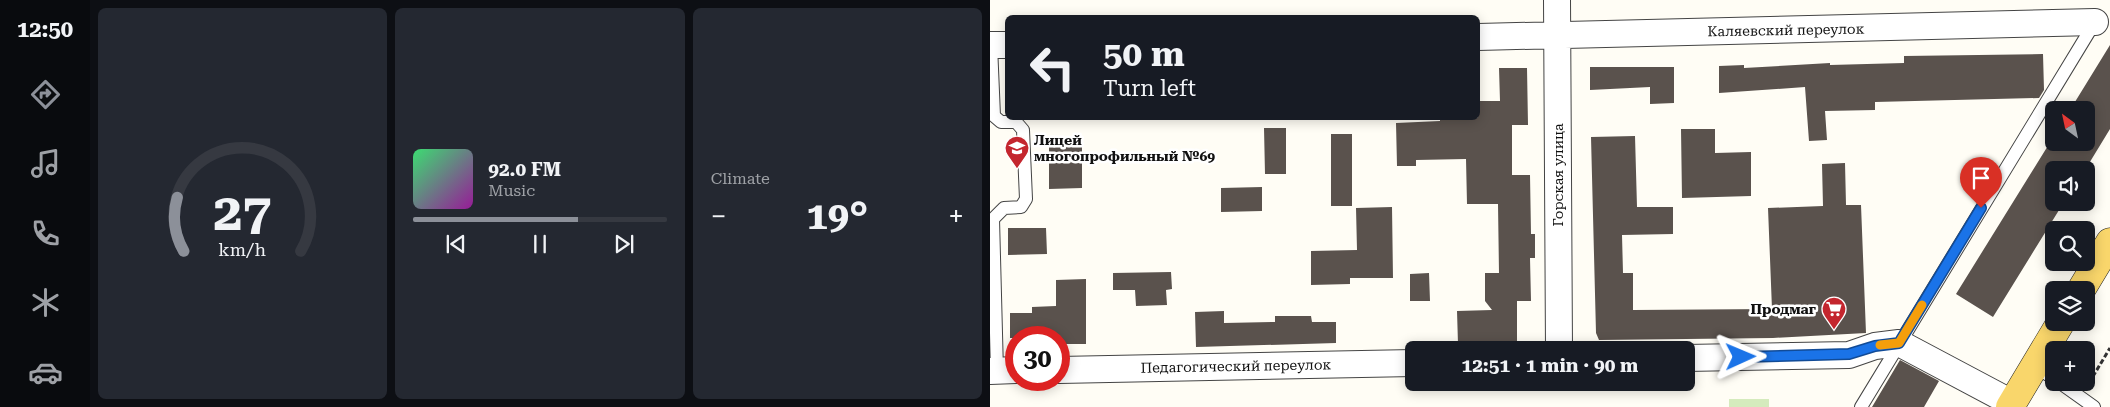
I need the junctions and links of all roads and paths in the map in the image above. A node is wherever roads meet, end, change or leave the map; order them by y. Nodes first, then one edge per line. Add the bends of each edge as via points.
1 (1557, 0) edge
2 (2095, 22) joint
3 (1557, 35) junction
4 (1480, 37) edge
5 (996, 45) edge
6 (2110, 242) edge
7 (2086, 281) edge
8 (2058, 331) edge
9 (1559, 341) edge
10 (1899, 343) junction
11 (2110, 348) edge
12 (1695, 358) edge
13 (1405, 363) edge
14 (1070, 370) edge
15 (1001, 371) edge
16 (2044, 372) edge
17 (2072, 391) edge
18 (2080, 397) junction
19 (2011, 405) edge
20 (1860, 407) edge
21 (2094, 407) edge

1 - 3 street, Горская улица
2 - 3 street, Каляевский переулок
2 - 10 lane
3 - 4 street, Каляевский переулок
3 - 9 street, Горская улица
5 - 15 lane via 994,116 1001,122 1016,122 1024,130 1026,199 1021,207 1004,208 993,219
6 - 7 main road
8 - 16 main road
10 - 12 street via 1849,354
10 - 19 street
10 - 20 lane
11 - 18 path
13 - 14 street, Педагогический переулок
16 - 19 main road
17 - 18 lane
18 - 21 lane

